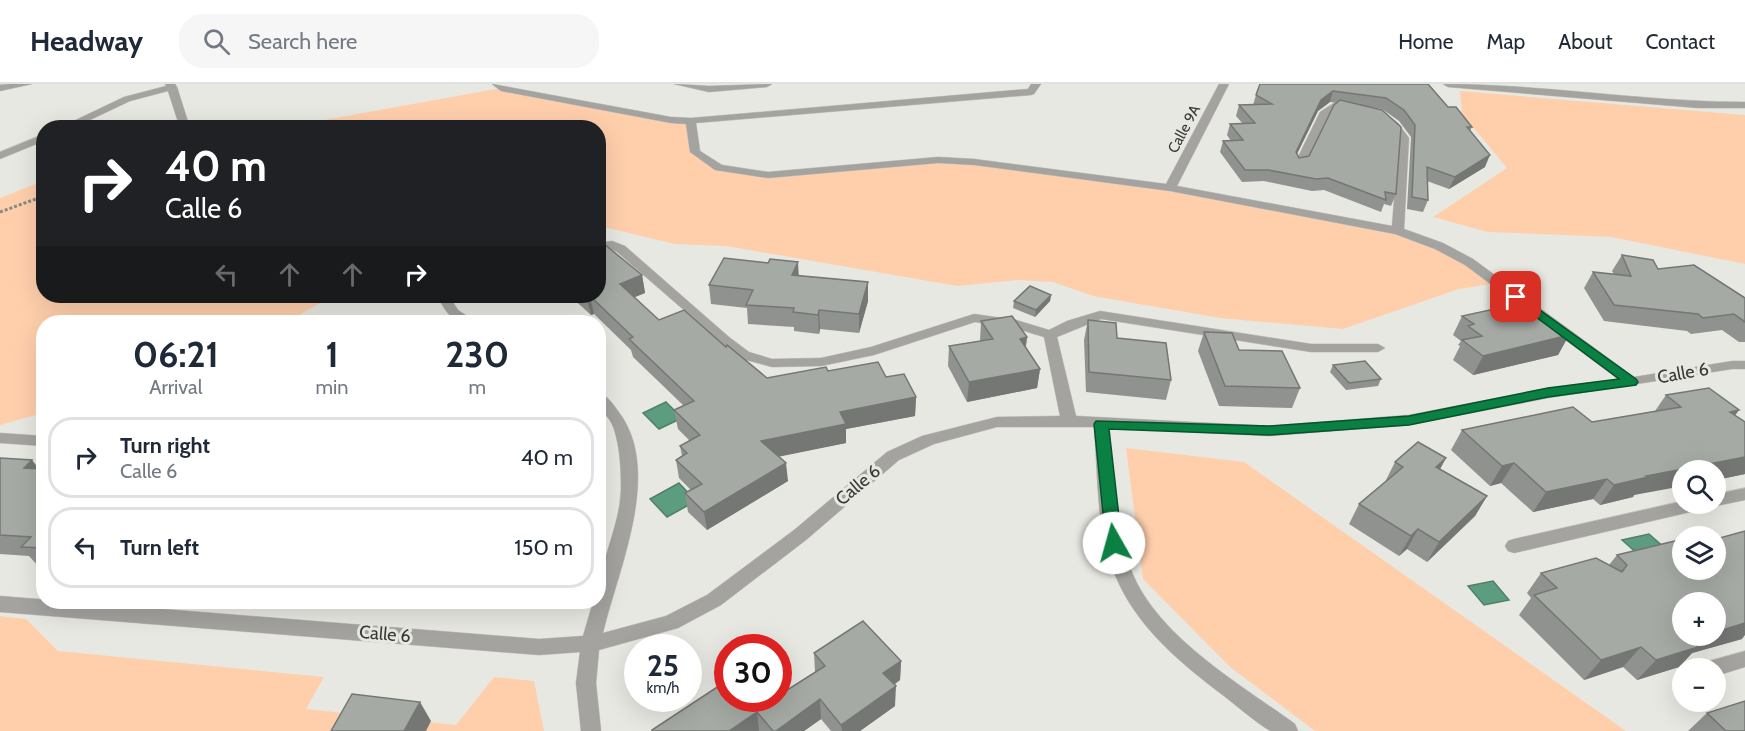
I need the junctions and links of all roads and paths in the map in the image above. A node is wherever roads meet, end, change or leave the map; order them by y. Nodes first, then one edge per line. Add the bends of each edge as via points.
1 (27, 84) edge
2 (496, 84) edge
3 (679, 84) edge
4 (767, 84) edge
5 (971, 84) edge
6 (1036, 84) edge
7 (1224, 84) edge
8 (1448, 84) edge
9 (171, 85) edge
10 (0, 88) edge
11 (970, 97) junction
12 (1745, 98) edge
13 (1698, 105) junction
14 (1745, 105) edge
15 (81, 120) edge
16 (182, 120) edge
17 (691, 121) junction
18 (36, 140) edge
19 (0, 156) edge
20 (1299, 165) edge
21 (1170, 188) junction
22 (36, 199) edge
23 (0, 212) edge
24 (1398, 231) junction
25 (606, 245) edge
26 (448, 303) edge
27 (457, 315) edge
28 (1050, 335) junction
29 (1378, 348) dead end
30 (1745, 365) edge
31 (1631, 382) junction
32 (606, 407) edge
33 (1069, 421) junction
34 (1101, 424) junction
35 (0, 438) edge
36 (36, 440) edge
37 (1745, 494) edge
38 (1726, 498) edge
39 (1672, 510) edge
40 (1514, 546) dead end
41 (606, 592) edge
42 (0, 604) edge
43 (36, 607) edge
44 (63, 609) edge
45 (601, 609) edge
46 (592, 643) junction
47 (1745, 659) edge
48 (1726, 664) edge
49 (591, 731) edge
50 (1288, 731) edge

1 - 10 street
2 - 17 street via 513,91
3 - 4 street via 708,89
5 - 11 street
6 - 11 street via 1031,92
7 - 21 street, Calle 9A
8 - 13 street
9 - 15 street
9 - 16 street
11 - 17 street
12 - 13 street via 1692,100
13 - 14 street
17 - 21 street via 694,152 719,168 768,175 938,160
18 - 19 street
20 - 24 street via 1324,112 1334,106 1373,111 1395,124 1404,138
21 - 24 street
22 - 23 path
24 - 31 street via 1469,262
25 - 28 street via 621,249 724,340 744,354 772,363 821,362 874,351 974,318 1016,324
26 - 27 street
28 - 29 street via 1100,315 1311,348
28 - 33 street
30 - 31 street, Calle 6
31 - 34 street, Calle 6 via 1548,393 1409,420 1269,430
32 - 41 street via 622,429 629,467 628,513
33 - 34 street, Calle 6
33 - 46 street, Calle 6 via 997,422 928,440 893,456 800,535 714,600 671,622
34 - 50 street via 1114,543 1120,568 1133,594 1155,625 1190,657
35 - 36 street
37 - 38 street
39 - 40 street
42 - 43 street, Calle 6
44 - 46 street, Calle 6 via 539,647
45 - 46 street
46 - 49 street via 586,677
47 - 48 street

